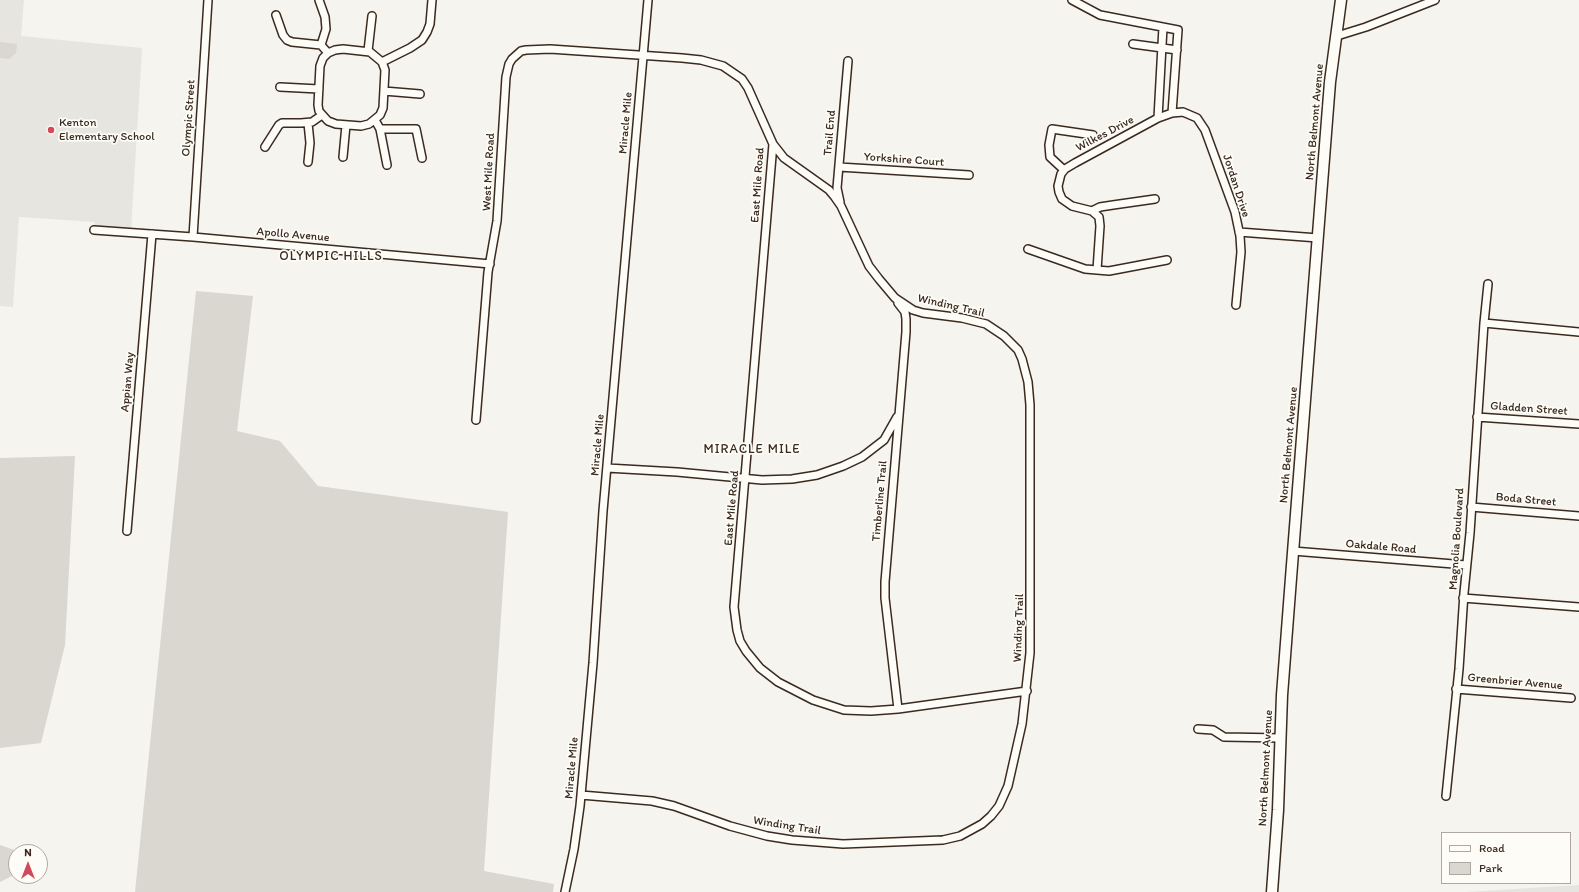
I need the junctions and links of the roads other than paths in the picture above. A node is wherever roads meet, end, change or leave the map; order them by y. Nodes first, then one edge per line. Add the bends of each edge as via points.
1 (208, 0) edge
2 (319, 0) edge
3 (432, 0) edge
4 (648, 0) edge
5 (1072, 0) edge
6 (1341, 0) edge
7 (1435, 0) edge
8 (276, 15) dead end
9 (372, 16) dead end
10 (1163, 27) junction
11 (1337, 36) junction
12 (1133, 44) dead end
13 (321, 45) junction
14 (1162, 49) junction
15 (1177, 50) junction
16 (368, 51) junction
17 (328, 53) junction
18 (643, 56) junction
19 (848, 61) dead end
20 (382, 62) junction
21 (280, 87) dead end
22 (319, 89) junction
23 (384, 91) junction
24 (420, 94) dead end
25 (1172, 113) junction
26 (322, 115) junction
27 (1158, 118) junction
28 (375, 120) junction
29 (308, 122) junction
30 (346, 125) junction
31 (380, 129) junction
32 (1093, 135) dead end
33 (773, 144) junction
34 (265, 147) dead end
35 (343, 157) dead end
36 (422, 158) dead end
37 (308, 162) dead end
38 (387, 165) dead end
39 (839, 166) junction
40 (1064, 170) junction
41 (969, 175) dead end
42 (1155, 200) dead end
43 (841, 206) junction
44 (1092, 211) junction
45 (94, 230) dead end
46 (1239, 232) junction
47 (152, 234) junction
48 (193, 237) junction
49 (1318, 238) junction
50 (1028, 249) dead end
51 (1167, 260) dead end
52 (490, 264) junction
53 (1097, 270) junction
54 (1488, 284) dead end
55 (895, 298) junction
56 (1236, 305) dead end
57 (1484, 323) junction
58 (1579, 332) edge
59 (898, 414) junction
60 (1477, 416) junction
61 (476, 420) dead end
62 (1579, 424) edge
63 (607, 468) junction
64 (746, 478) junction
65 (1471, 507) junction
66 (1579, 516) edge
67 (127, 531) dead end
68 (1293, 551) junction
69 (1466, 565) junction
70 (1463, 598) junction
71 (1579, 607) edge
72 (1456, 689) junction
73 (1027, 691) junction
74 (1572, 698) dead end
75 (898, 709) junction
76 (1198, 729) dead end
77 (1281, 738) junction
78 (581, 795) junction
79 (1446, 796) dead end
80 (565, 892) edge
81 (1272, 892) edge

1 - 48 street, Olympic Street
2 - 13 street via 326,29
3 - 20 street via 430,24 422,40
4 - 18 street, Miracle Mile
5 - 10 street via 1100,15
6 - 11 street, North Belmont Avenue
7 - 11 street
8 - 13 street via 287,40
9 - 16 street
10 - 14 street
10 - 15 street via 1178,30
11 - 49 street, North Belmont Avenue via 1330,82
12 - 14 street
13 - 17 street
14 - 15 street
14 - 27 street
15 - 25 street
16 - 17 street via 343,49
16 - 20 street
17 - 22 street via 320,66
18 - 33 street, East Mile Road via 702,60 734,72 748,88
18 - 52 street, West Mile Road via 533,49 520,51 512,59 506,77 497,221
18 - 63 street, Miracle Mile
19 - 39 street, Trail End
20 - 23 street via 385,70
21 - 22 street
22 - 26 street via 318,105
23 - 24 street
23 - 28 street via 383,108
25 - 27 street, Jordan Drive
25 - 46 street, Jordan Drive via 1183,112 1197,118 1205,130 1235,212
26 - 29 street
26 - 30 street via 328,121
27 - 40 street, Wilkes Drive
28 - 30 street via 361,126
28 - 31 street
29 - 34 street via 282,122
29 - 37 street
30 - 35 street
31 - 36 street via 416,129
31 - 38 street
32 - 40 street via 1052,129 1050,157
33 - 43 street, Winding Trail via 784,158 829,190
33 - 64 street, East Mile Road
39 - 41 street, Yorkshire Court
39 - 43 street, Trail End via 837,188
40 - 44 street via 1058,180 1062,199 1072,206
42 - 44 street via 1100,207
43 - 55 street, Winding Trail via 869,266
44 - 53 street via 1100,221
45 - 47 street, Apollo Avenue
46 - 49 street
46 - 56 street, Jordan Drive via 1241,252
47 - 48 street, Apollo Avenue
47 - 67 street, Appian Way
48 - 52 street, Apollo Avenue
49 - 68 street, North Belmont Avenue
50 - 53 street via 1085,269
51 - 53 street via 1108,271
52 - 61 street, West Mile Road
54 - 57 street, Magnolia Boulevard
55 - 59 street, Timberline Trail via 905,312 906,319
55 - 73 street, Winding Trail via 913,310 976,321 994,329 1018,350 1026,368 1031,447 1031,610
57 - 58 street
57 - 60 street, Magnolia Boulevard
59 - 64 street via 884,440 862,457 842,466 792,479
59 - 75 street, Timberline Trail via 885,598
60 - 62 street, Gladden Street
60 - 65 street, Magnolia Boulevard
63 - 64 street
63 - 78 street, Miracle Mile
64 - 75 street, East Mile Road via 734,606 737,630 746,651 768,676 812,700 844,710
65 - 66 street, Boda Street
65 - 69 street, Magnolia Boulevard
68 - 69 street, Oakdale Road
68 - 77 street, North Belmont Avenue
69 - 70 street, Magnolia Boulevard
70 - 71 street
70 - 72 street, Magnolia Boulevard
72 - 74 street, Greenbrier Avenue
72 - 79 street, Magnolia Boulevard
73 - 75 street, East Mile Road
73 - 78 street, Winding Trail via 1015,763 1004,796 999,806 982,824 954,838 843,844 792,840 745,831 668,804
76 - 77 street via 1213,730 1224,737
77 - 81 street, North Belmont Avenue
78 - 80 street, Miracle Mile

